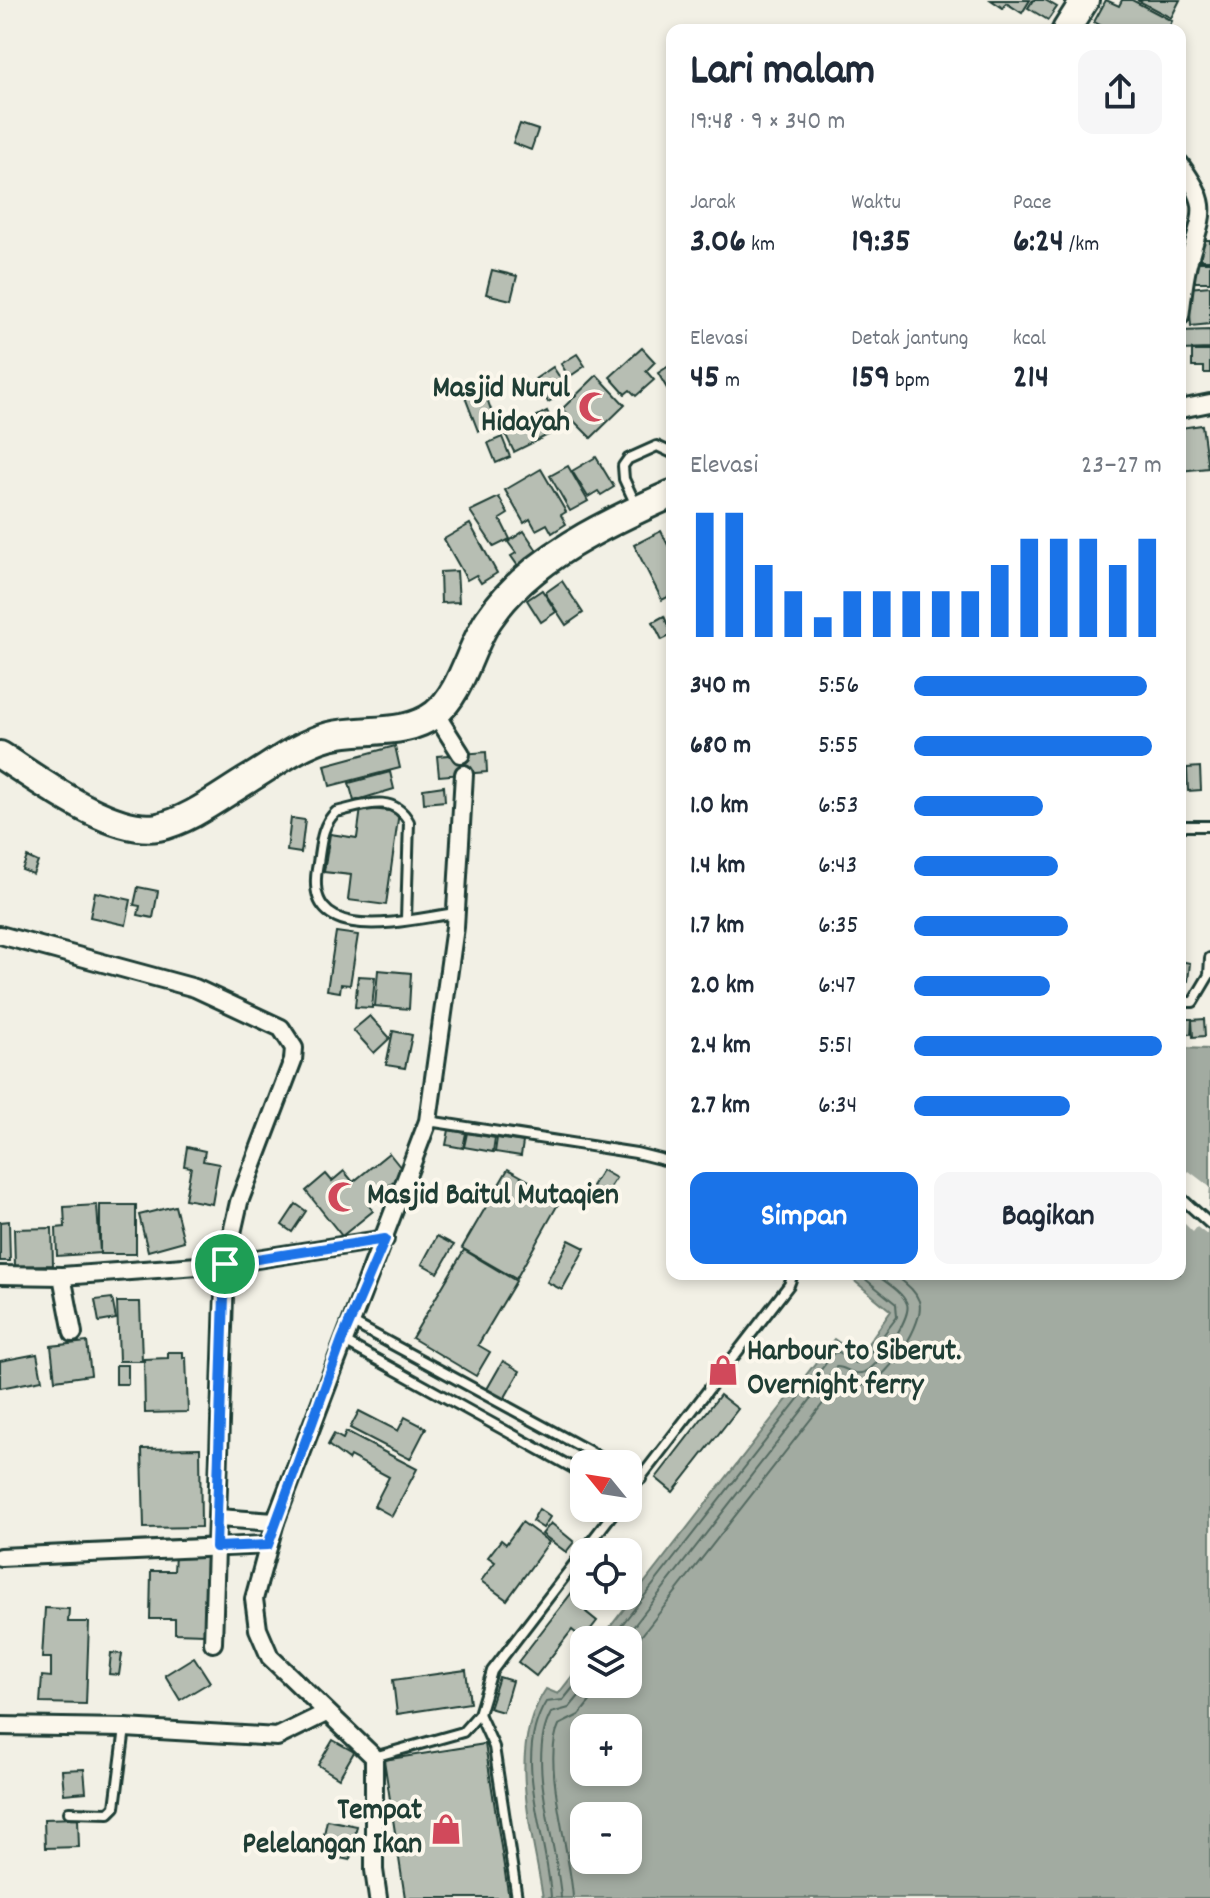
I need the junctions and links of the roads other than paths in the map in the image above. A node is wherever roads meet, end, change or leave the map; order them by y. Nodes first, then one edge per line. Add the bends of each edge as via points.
1 (1085, 0) edge
2 (1070, 24) edge
3 (1186, 173) edge
4 (1205, 200) edge
5 (1186, 279) edge
6 (666, 450) edge
7 (666, 497) edge
8 (638, 509) junction
9 (435, 713) junction
10 (461, 754) dead end
11 (6, 766) edge
12 (464, 774) dead end
13 (1186, 826) edge
14 (1210, 826) edge
15 (456, 913) junction
16 (406, 919) junction
17 (0, 935) edge
18 (1210, 958) edge
19 (1186, 1002) edge
20 (429, 1116) junction
21 (666, 1160) edge
22 (1186, 1202) edge
23 (1210, 1224) edge
24 (385, 1239) junction
25 (225, 1264) junction
26 (0, 1275) edge
27 (62, 1276) junction
28 (791, 1280) edge
29 (350, 1321) junction
30 (73, 1333) dead end
31 (342, 1340) junction
32 (587, 1450) edge
33 (570, 1466) edge
34 (642, 1478) edge
35 (218, 1518) junction
36 (275, 1522) junction
37 (606, 1522) edge
38 (268, 1545) junction
39 (216, 1547) junction
40 (0, 1557) edge
41 (213, 1643) dead end
42 (326, 1713) junction
43 (479, 1714) junction
44 (0, 1726) edge
45 (125, 1728) junction
46 (374, 1757) junction
47 (69, 1812) dead end
48 (378, 1898) edge
49 (517, 1898) edge

1 - 2 highway
3 - 4 street
4 - 5 street
6 - 8 lane via 657,446 623,466
7 - 8 highway
8 - 9 highway via 564,552 501,601
9 - 10 street
9 - 11 highway via 413,726 330,736 302,747 158,827 110,820
12 - 15 street
13 - 14 lane
15 - 16 lane
15 - 20 street
16 - 16 lane via 341,921 318,901 314,888 324,826 336,812 384,802 403,811 409,822
17 - 25 street via 195,988 288,1035 293,1060 239,1202
18 - 19 lane via 1209,975 1193,1002
20 - 21 lane
20 - 24 street
22 - 23 lane
24 - 25 street
24 - 29 street
25 - 27 street
25 - 35 street
26 - 27 street
27 - 30 street
28 - 34 lane
29 - 31 street
29 - 32 lane
31 - 33 lane
31 - 36 street
35 - 36 street
35 - 39 street
36 - 38 street
37 - 43 lane via 492,1671
38 - 39 street
38 - 42 street via 254,1599 258,1629 270,1657
39 - 40 street
39 - 41 street
42 - 45 street via 277,1737
42 - 46 street
43 - 46 lane via 463,1732
43 - 49 lane via 494,1747
44 - 45 street
45 - 47 lane via 115,1807 109,1813
46 - 48 street

